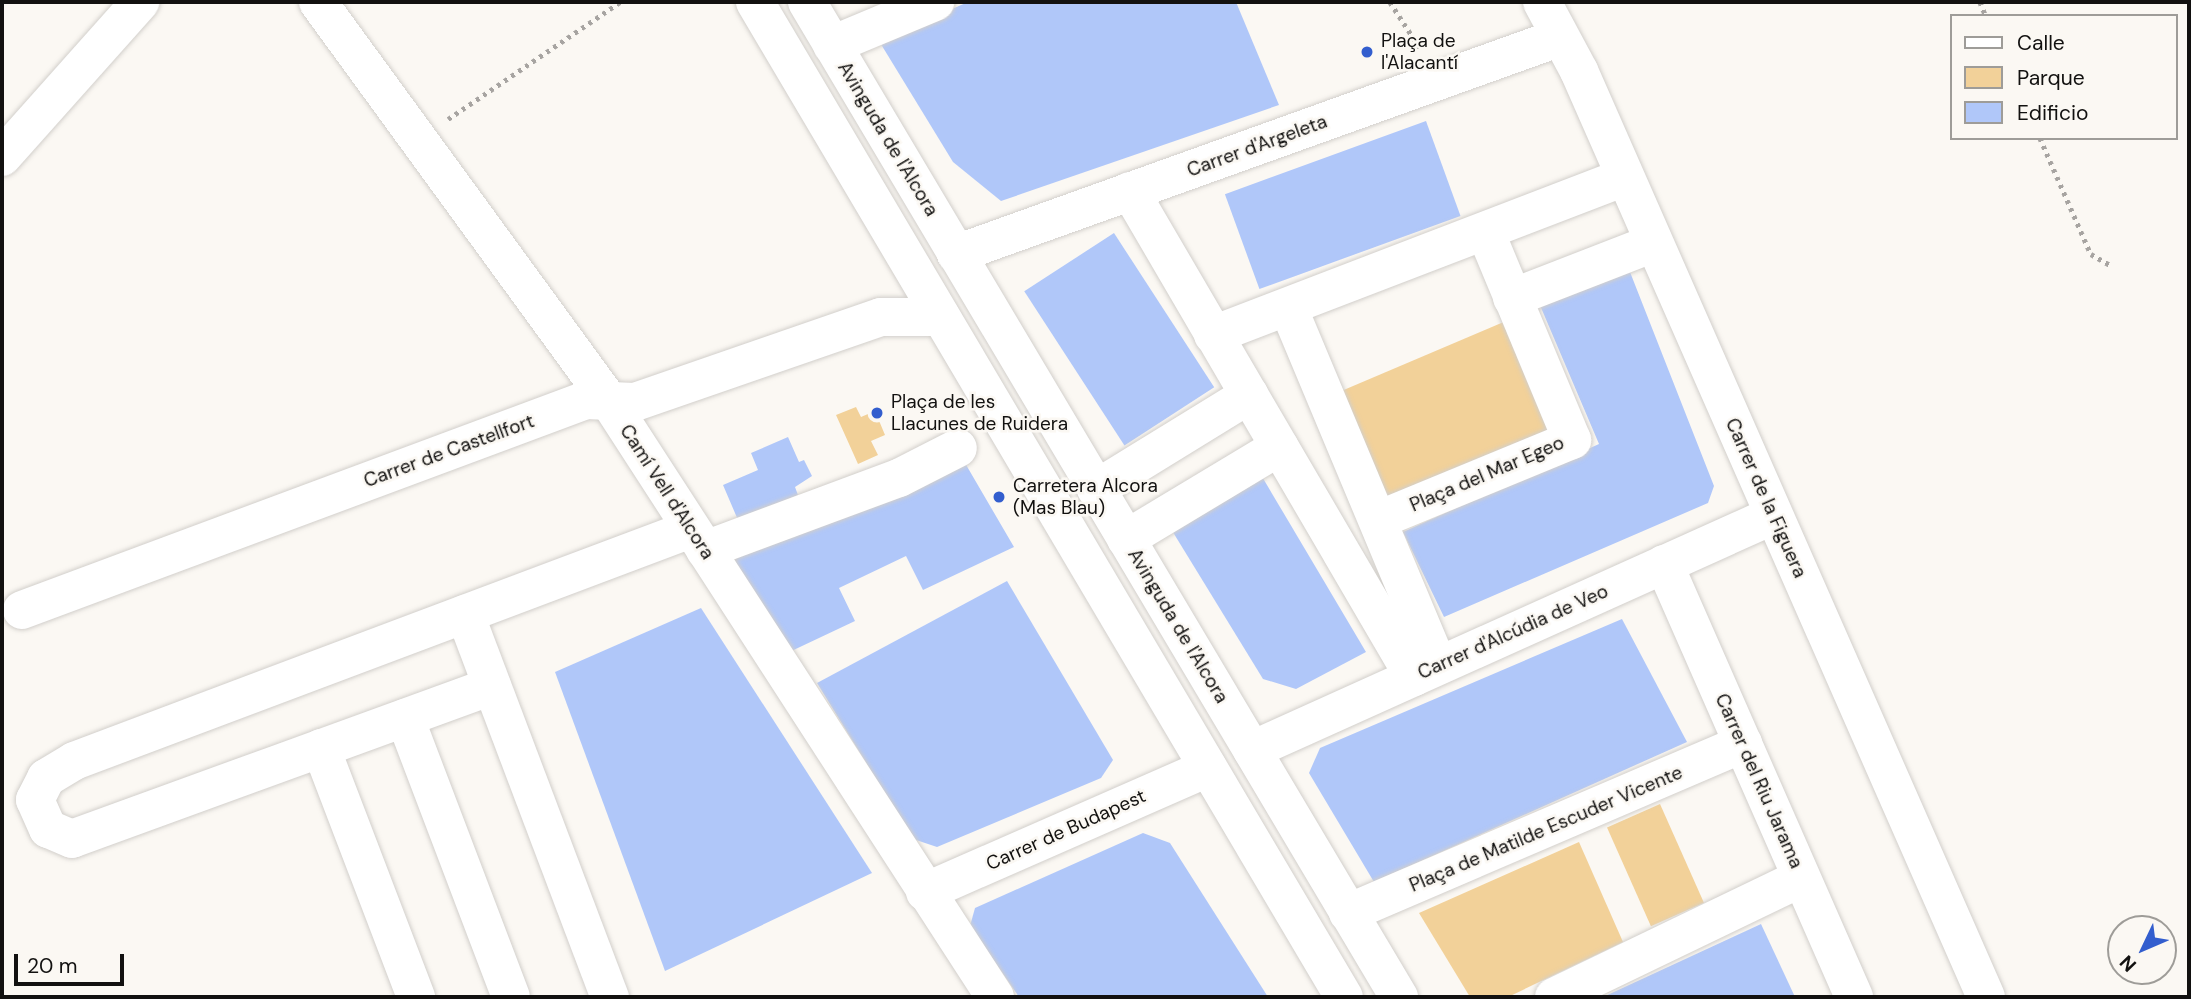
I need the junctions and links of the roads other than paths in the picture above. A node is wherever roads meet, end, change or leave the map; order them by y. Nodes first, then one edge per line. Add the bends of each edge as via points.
1 (141, 2) edge
2 (318, 2) edge
3 (755, 2) edge
4 (807, 2) edge
5 (935, 2) edge
6 (1542, 2) edge
7 (1558, 38) junction
8 (832, 45) junction
9 (2, 157) edge
10 (1625, 177) junction
11 (1130, 191) junction
12 (1485, 231) junction
13 (1654, 243) junction
14 (956, 254) junction
15 (913, 270) junction
16 (1512, 298) junction
17 (1288, 307) junction
18 (881, 317) junction
19 (941, 317) junction
20 (1213, 335) junction
21 (1249, 395) junction
22 (609, 401) junction
23 (1279, 446) junction
24 (958, 448) dead end
25 (1096, 489) junction
26 (1774, 515) junction
27 (1378, 520) junction
28 (698, 539) junction
29 (1126, 539) junction
30 (1664, 564) junction
31 (22, 610) dead end
32 (465, 614) junction
33 (1426, 671) junction
34 (492, 685) junction
35 (405, 718) junction
36 (1743, 744) junction
37 (321, 748) junction
38 (1252, 750) junction
39 (1208, 768) junction
40 (1801, 878) junction
41 (925, 892) junction
42 (1348, 913) junction
43 (416, 997) edge
44 (511, 997) edge
45 (610, 997) edge
46 (995, 997) edge
47 (1344, 997) edge
48 (1399, 997) edge
49 (1554, 997) edge
50 (1854, 997) edge
51 (1986, 997) edge

1 - 9 street
2 - 22 street, Camí Vell d'Alcora
3 - 15 street
4 - 8 street, Avinguda de l'Alcora
5 - 8 street
6 - 7 street, Carrer de la Figuera
7 - 10 street, Carrer de la Figuera via 1579,71
7 - 11 street, Carrer d'Argeleta
8 - 14 street, Avinguda de l'Alcora
10 - 12 street
10 - 13 street, Carrer de la Figuera
11 - 14 street, Carrer d'Argeleta
11 - 20 street
12 - 16 street, Plaça del Mar Egeo
12 - 17 street
13 - 16 street
13 - 26 street, Carrer de la Figuera
14 - 25 street, Avinguda de l'Alcora
15 - 18 street
15 - 19 street
16 - 27 street, Plaça del Mar Egeo via 1572,440
17 - 20 street
17 - 27 street
18 - 19 street, Carrer de Castellfort
18 - 22 street, Carrer de Castellfort via 635,402
19 - 39 street
20 - 21 street
21 - 23 street
21 - 25 street
22 - 28 street, Camí Vell d'Alcora
22 - 31 street, Carrer de Castellfort via 586,400
23 - 29 street
23 - 33 street
24 - 28 street via 899,478
25 - 29 street, Avinguda de l'Alcora
26 - 30 street, Carrer d'Alcúdia de Veo
26 - 51 street, Carrer de la Figuera
27 - 33 street
28 - 32 street
28 - 41 street, Camí Vell d'Alcora
29 - 38 street, Avinguda de l'Alcora
30 - 33 street, Carrer d'Alcúdia de Veo
30 - 36 street, Carrer del Riu Jarama
32 - 34 street
32 - 37 street via 74,761 46,778 35,800 48,829 72,839
33 - 38 street, Carrer d'Alcúdia de Veo
34 - 35 street
34 - 45 street
35 - 37 street
35 - 44 street
36 - 40 street, Carrer del Riu Jarama
36 - 42 street, Plaça de Matilde Escuder Vicente
37 - 43 street
38 - 42 street, Avinguda de l'Alcora
39 - 41 street, Carrer de Budapest
39 - 47 street
40 - 49 street
40 - 50 street, Carrer del Riu Jarama
41 - 46 street, Camí Vell d'Alcora
42 - 48 street, Avinguda de l'Alcora

